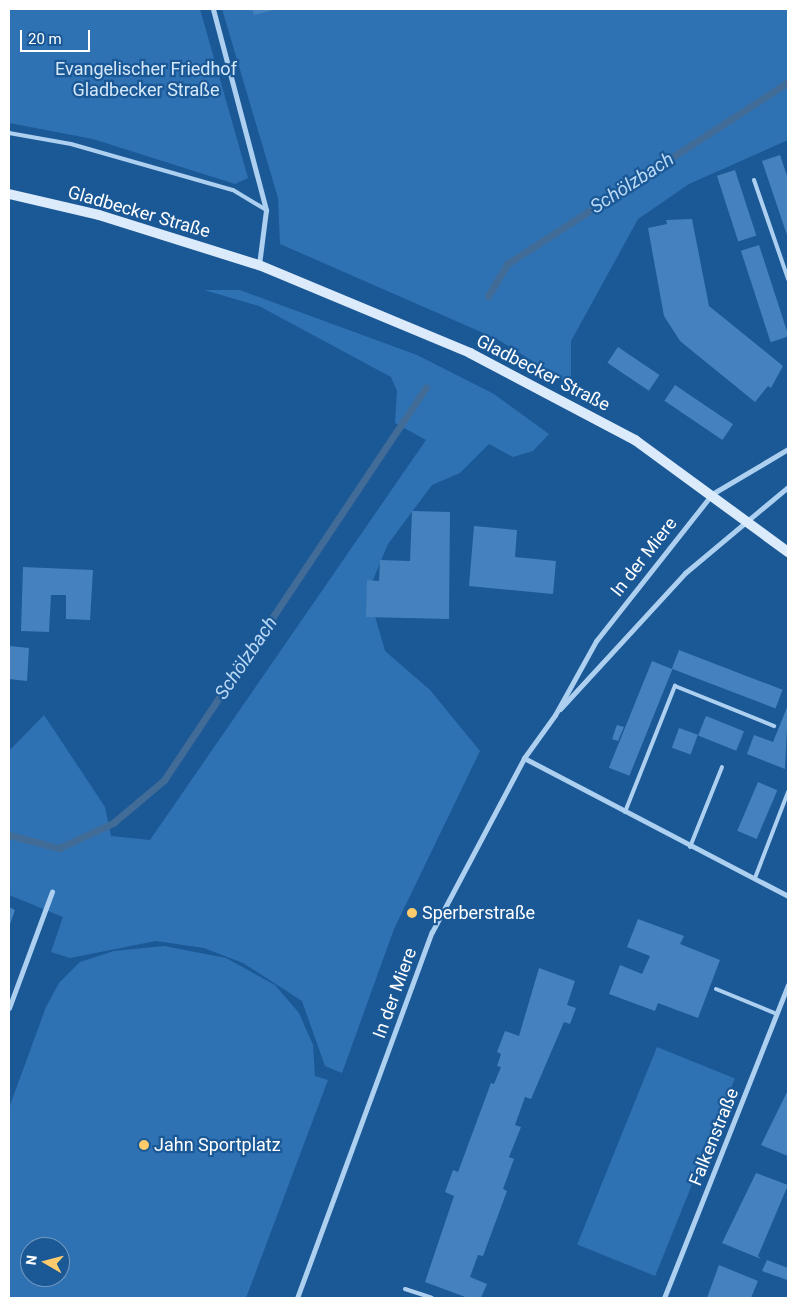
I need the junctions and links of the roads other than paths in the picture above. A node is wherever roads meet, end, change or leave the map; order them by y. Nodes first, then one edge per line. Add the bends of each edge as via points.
1 (213, 9) edge
2 (9, 133) edge
3 (754, 180) dead end
4 (9, 194) edge
5 (266, 210) junction
6 (259, 265) junction
7 (788, 279) edge
8 (788, 449) edge
9 (788, 487) edge
10 (712, 494) junction
11 (748, 522) junction
12 (788, 552) edge
13 (555, 715) junction
14 (774, 726) dead end
15 (524, 758) junction
16 (722, 767) dead end
17 (788, 792) edge
18 (624, 812) junction
19 (690, 847) junction
20 (755, 878) junction
21 (52, 892) dead end
22 (788, 896) edge
23 (788, 985) edge
24 (716, 989) dead end
25 (9, 1008) edge
26 (777, 1014) junction
27 (405, 1289) dead end
28 (297, 1298) edge
29 (432, 1298) edge
30 (664, 1298) edge

1 - 5 street
2 - 5 lane via 71,144 233,190
3 - 7 lane
4 - 6 main road, Gladbecker Straße via 100,215
5 - 6 street
6 - 10 main road, Gladbecker Straße via 470,353 635,440
8 - 10 street, In der Miere
9 - 11 street, In der Miere
10 - 11 main road, Gladbecker Straße
10 - 13 street, In der Miere via 596,641
11 - 12 main road, Gladbecker Straße
11 - 13 street, In der Miere via 685,573
13 - 15 street, In der Miere
14 - 18 lane via 675,686
15 - 18 street
15 - 28 street, In der Miere via 432,932
16 - 19 lane
17 - 20 lane
18 - 19 street
19 - 20 street
20 - 22 street
21 - 25 street
23 - 26 street, Falkenstraße
24 - 26 lane
26 - 30 street, Falkenstraße
27 - 29 lane

